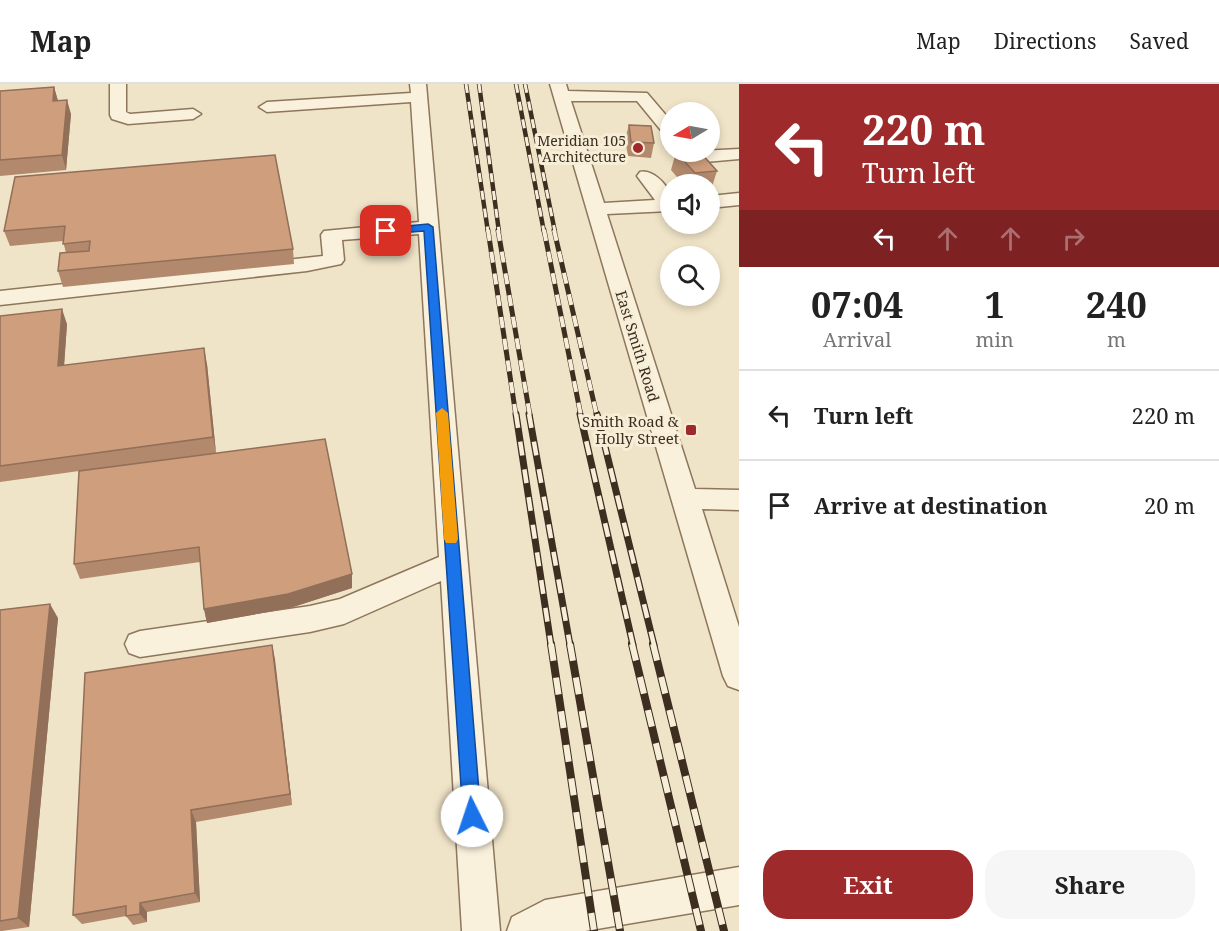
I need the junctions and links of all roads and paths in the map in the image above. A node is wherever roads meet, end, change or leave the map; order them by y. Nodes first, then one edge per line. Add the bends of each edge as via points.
1 (118, 84) edge
2 (560, 90) edge
3 (599, 90) edge
4 (639, 90) edge
5 (418, 91) edge
6 (267, 107) dead end
7 (193, 114) dead end
8 (660, 117) edge
9 (739, 154) edge
10 (720, 156) edge
11 (646, 176) dead end
12 (660, 193) edge
13 (739, 199) edge
14 (720, 201) edge
15 (660, 206) edge
16 (596, 209) junction
17 (428, 227) junction
18 (0, 297) edge
19 (685, 500) junction
20 (739, 500) edge
21 (453, 563) junction
22 (733, 636) edge
23 (140, 644) dead end
24 (739, 676) edge
25 (739, 886) edge
26 (481, 931) edge
27 (526, 931) edge

1 - 7 street via 118,115 128,119
2 - 3 street
2 - 16 street, East Smith Road
3 - 4 street
4 - 8 street
5 - 6 street
5 - 17 street
9 - 10 street
11 - 12 street
13 - 14 street
15 - 16 street
16 - 19 street, East Smith Road
17 - 18 street via 331,235 334,260 307,265
17 - 21 street
19 - 20 street
19 - 22 street, East Smith Road
21 - 23 street via 344,610 310,619
21 - 26 street
22 - 24 street, East Smith Road
25 - 27 street via 545,919

